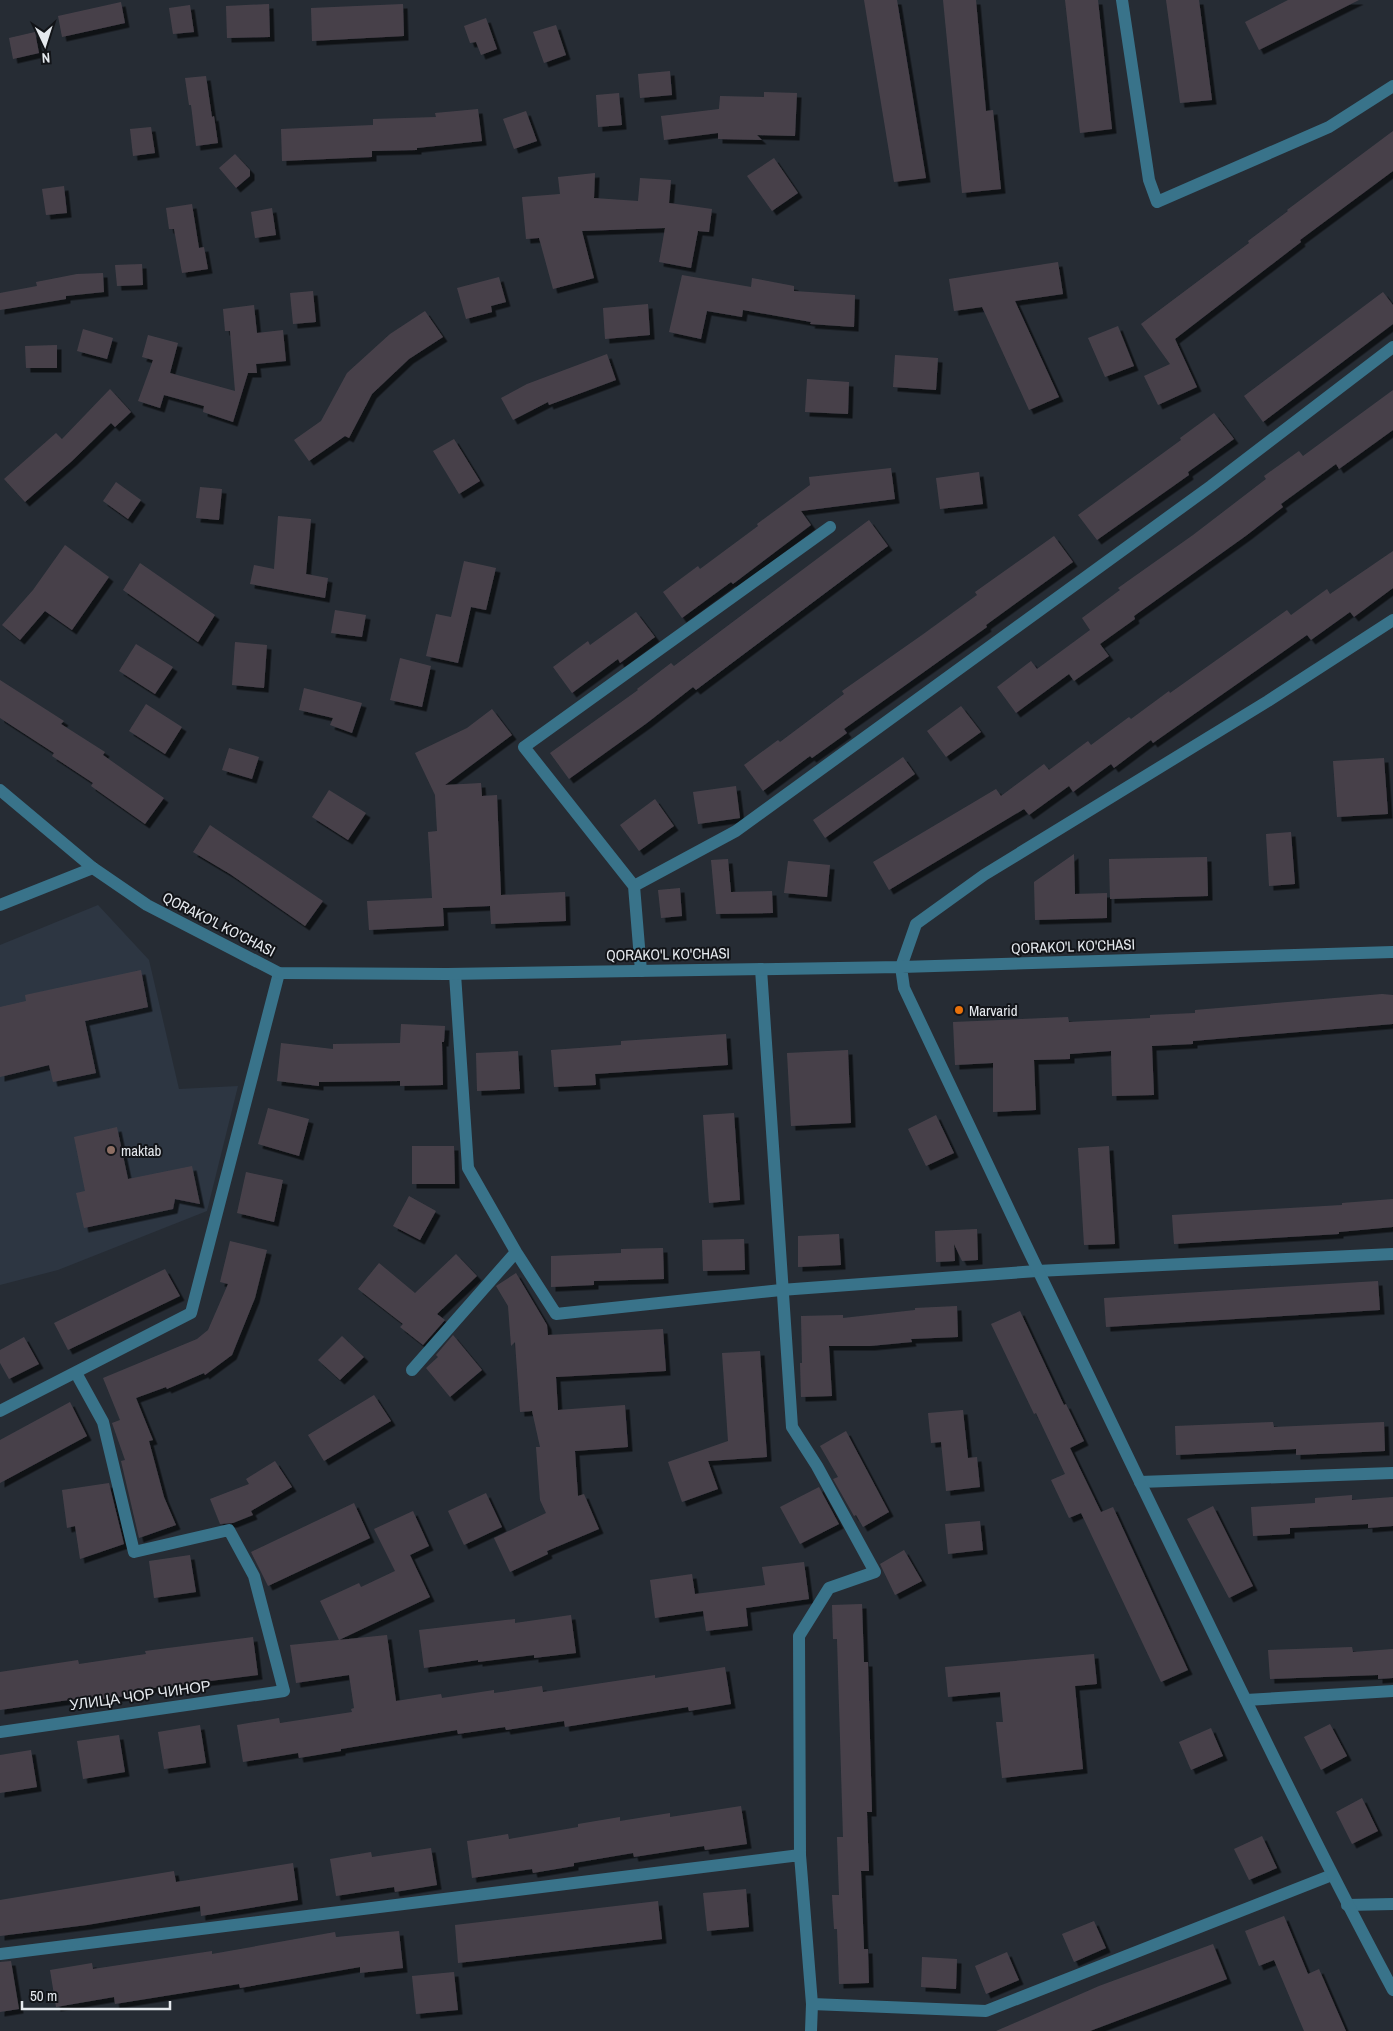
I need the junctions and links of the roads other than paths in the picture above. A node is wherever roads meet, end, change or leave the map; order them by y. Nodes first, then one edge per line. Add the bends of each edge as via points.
1 (1122, 0) edge
2 (1393, 86) edge
3 (1393, 347) edge
4 (830, 527) dead end
5 (1393, 620) edge
6 (0, 790) edge
7 (93, 868) junction
8 (634, 886) junction
9 (0, 905) edge
10 (1393, 952) edge
11 (901, 967) junction
12 (761, 969) junction
13 (641, 971) junction
14 (279, 973) junction
15 (455, 974) junction
16 (516, 1252) junction
17 (1393, 1254) edge
18 (1037, 1271) junction
19 (781, 1290) junction
20 (412, 1370) dead end
21 (76, 1372) junction
22 (0, 1411) edge
23 (1393, 1473) edge
24 (1140, 1482) junction
25 (1393, 1692) edge
26 (1246, 1700) junction
27 (0, 1732) edge
28 (800, 1855) junction
29 (1332, 1875) junction
30 (1393, 1904) edge
31 (1347, 1905) junction
32 (0, 1954) edge
33 (1393, 1990) edge
34 (812, 2004) junction
35 (811, 2031) edge

1 - 2 street via 1149,180 1157,202 1329,127
3 - 8 street via 1211,486 736,831
4 - 8 street via 524,747
5 - 11 street via 1268,701 984,875 916,924
6 - 7 street, QORAKO'L KO'CHASI
7 - 9 street
7 - 14 street, QORAKO'L KO'CHASI via 147,905
8 - 13 street
10 - 11 street, QORAKO'L KO'CHASI
11 - 12 street, QORAKO'L KO'CHASI
11 - 18 street via 904,988
12 - 13 street, QORAKO'L KO'CHASI
12 - 19 street
13 - 15 street, QORAKO'L KO'CHASI
14 - 15 street, QORAKO'L KO'CHASI
14 - 21 street via 191,1313
15 - 16 street via 468,1168
16 - 19 street via 556,1314
16 - 20 street
17 - 18 street
18 - 19 street
18 - 24 street
19 - 28 street via 792,1427 875,1572 829,1588 799,1636
21 - 22 street
21 - 27 street, УЛИЦА ЧОР ЧИНОР via 102,1422 134,1552 229,1530 254,1576 284,1691
23 - 24 street
24 - 26 street
25 - 26 street
26 - 29 street
28 - 32 street
28 - 34 street
29 - 31 street
29 - 34 street via 986,2011
30 - 31 street
31 - 33 street
34 - 35 street

